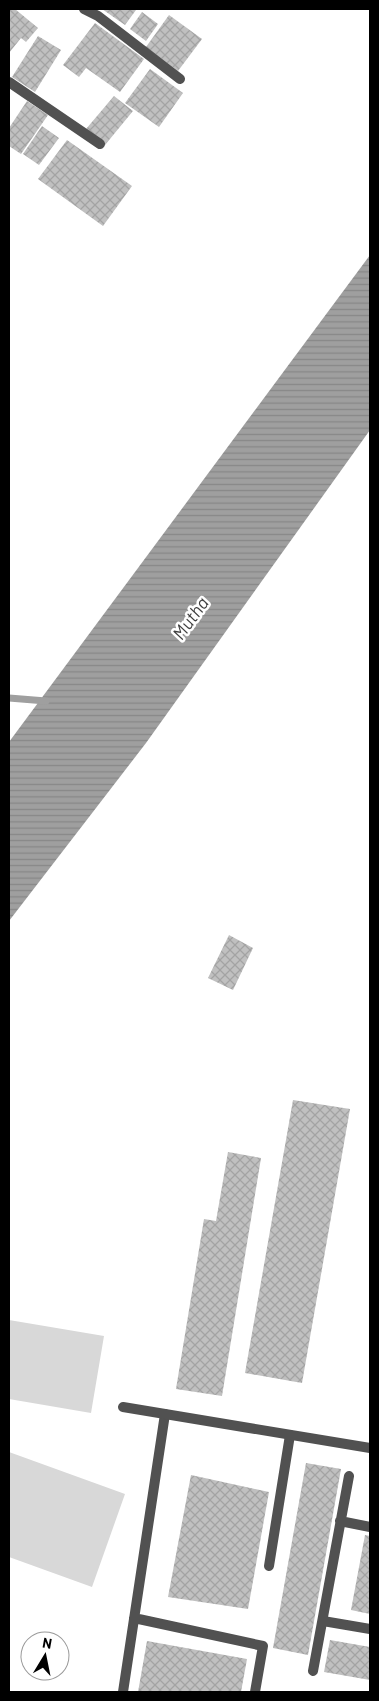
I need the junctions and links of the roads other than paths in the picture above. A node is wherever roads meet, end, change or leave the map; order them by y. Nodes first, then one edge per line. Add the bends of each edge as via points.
1 (84, 9) edge
2 (180, 79) dead end
3 (9, 82) edge
4 (100, 144) dead end
5 (123, 1407) dead end
6 (165, 1414) junction
7 (290, 1435) junction
8 (370, 1448) edge
9 (349, 1476) dead end
10 (340, 1522) junction
11 (370, 1527) edge
12 (269, 1566) dead end
13 (134, 1618) junction
14 (323, 1621) junction
15 (370, 1629) edge
16 (313, 1671) dead end
17 (123, 1692) edge
18 (255, 1692) edge

1 - 2 street via 98,16
3 - 4 street
5 - 6 street
6 - 7 street
6 - 13 street
7 - 8 street
7 - 12 street
9 - 10 street
10 - 11 street
10 - 14 street
13 - 17 street
13 - 18 street via 264,1646
14 - 15 street
14 - 16 street

